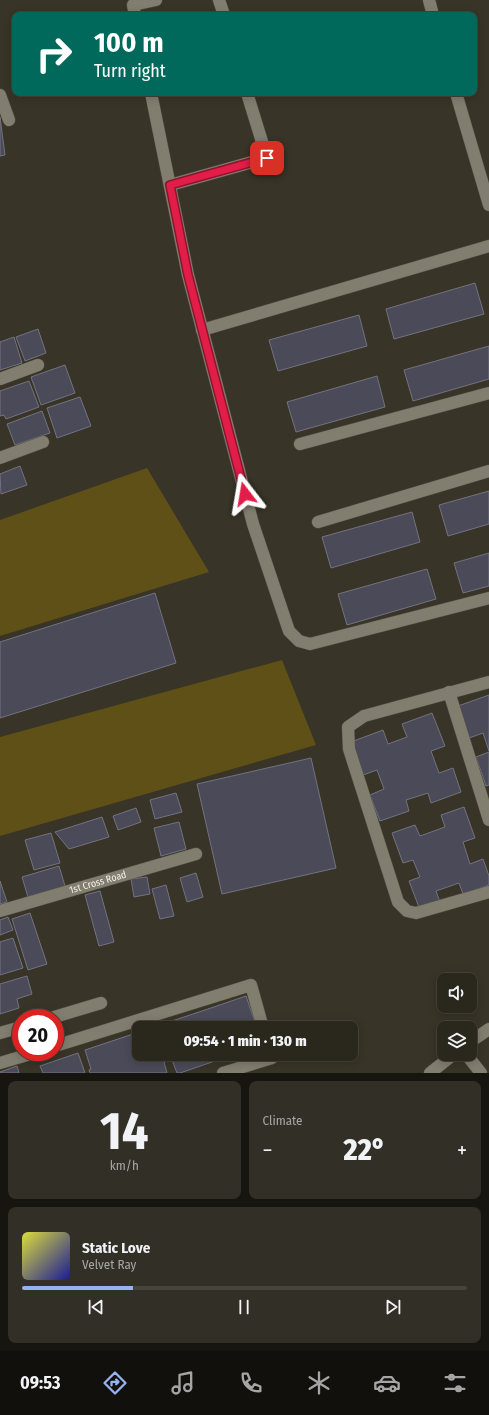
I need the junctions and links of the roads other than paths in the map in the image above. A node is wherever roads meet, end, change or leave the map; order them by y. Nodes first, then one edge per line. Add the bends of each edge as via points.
1 (156, 0) edge
2 (219, 0) edge
3 (429, 0) edge
4 (134, 12) edge
5 (223, 12) edge
6 (432, 12) edge
7 (0, 95) edge
8 (152, 96) edge
9 (248, 96) edge
10 (457, 96) edge
11 (9, 120) dead end
12 (170, 185) junction
13 (489, 205) edge
14 (489, 246) edge
15 (202, 330) junction
16 (38, 365) dead end
17 (0, 379) edge
18 (489, 393) edge
19 (43, 442) dead end
20 (300, 444) dead end
21 (0, 458) edge
22 (489, 471) edge
23 (318, 522) dead end
24 (489, 598) edge
25 (489, 682) edge
26 (449, 692) junction
27 (489, 820) edge
28 (196, 854) dead end
29 (489, 892) edge
30 (0, 910) edge
31 (101, 1003) dead end
32 (64, 1014) edge
33 (135, 1021) edge
34 (261, 1021) edge
35 (132, 1022) edge
36 (489, 1028) edge
37 (12, 1030) edge
38 (0, 1033) edge
39 (477, 1037) edge
40 (64, 1043) edge
41 (12, 1059) edge
42 (262, 1061) edge
43 (445, 1061) edge
44 (472, 1061) edge
45 (0, 1063) edge
46 (223, 1073) edge
47 (430, 1073) edge
48 (482, 1073) edge

1 - 4 street via 133,5
2 - 5 street
3 - 6 street
7 - 11 street
8 - 12 street
9 - 12 street via 267,158
10 - 13 street
12 - 15 street
14 - 15 street
15 - 24 street via 253,524 289,631 299,641 310,644
16 - 17 street
18 - 20 street
19 - 21 street
22 - 23 street
25 - 26 street
26 - 27 street
26 - 29 street via 364,716 348,727 349,749 398,902 407,911 416,913
28 - 30 street, 1st Cross Road
31 - 32 street
33 - 34 street via 251,985
35 - 40 street
36 - 39 street
37 - 38 street
41 - 45 street
42 - 46 street
43 - 47 street
44 - 48 street

